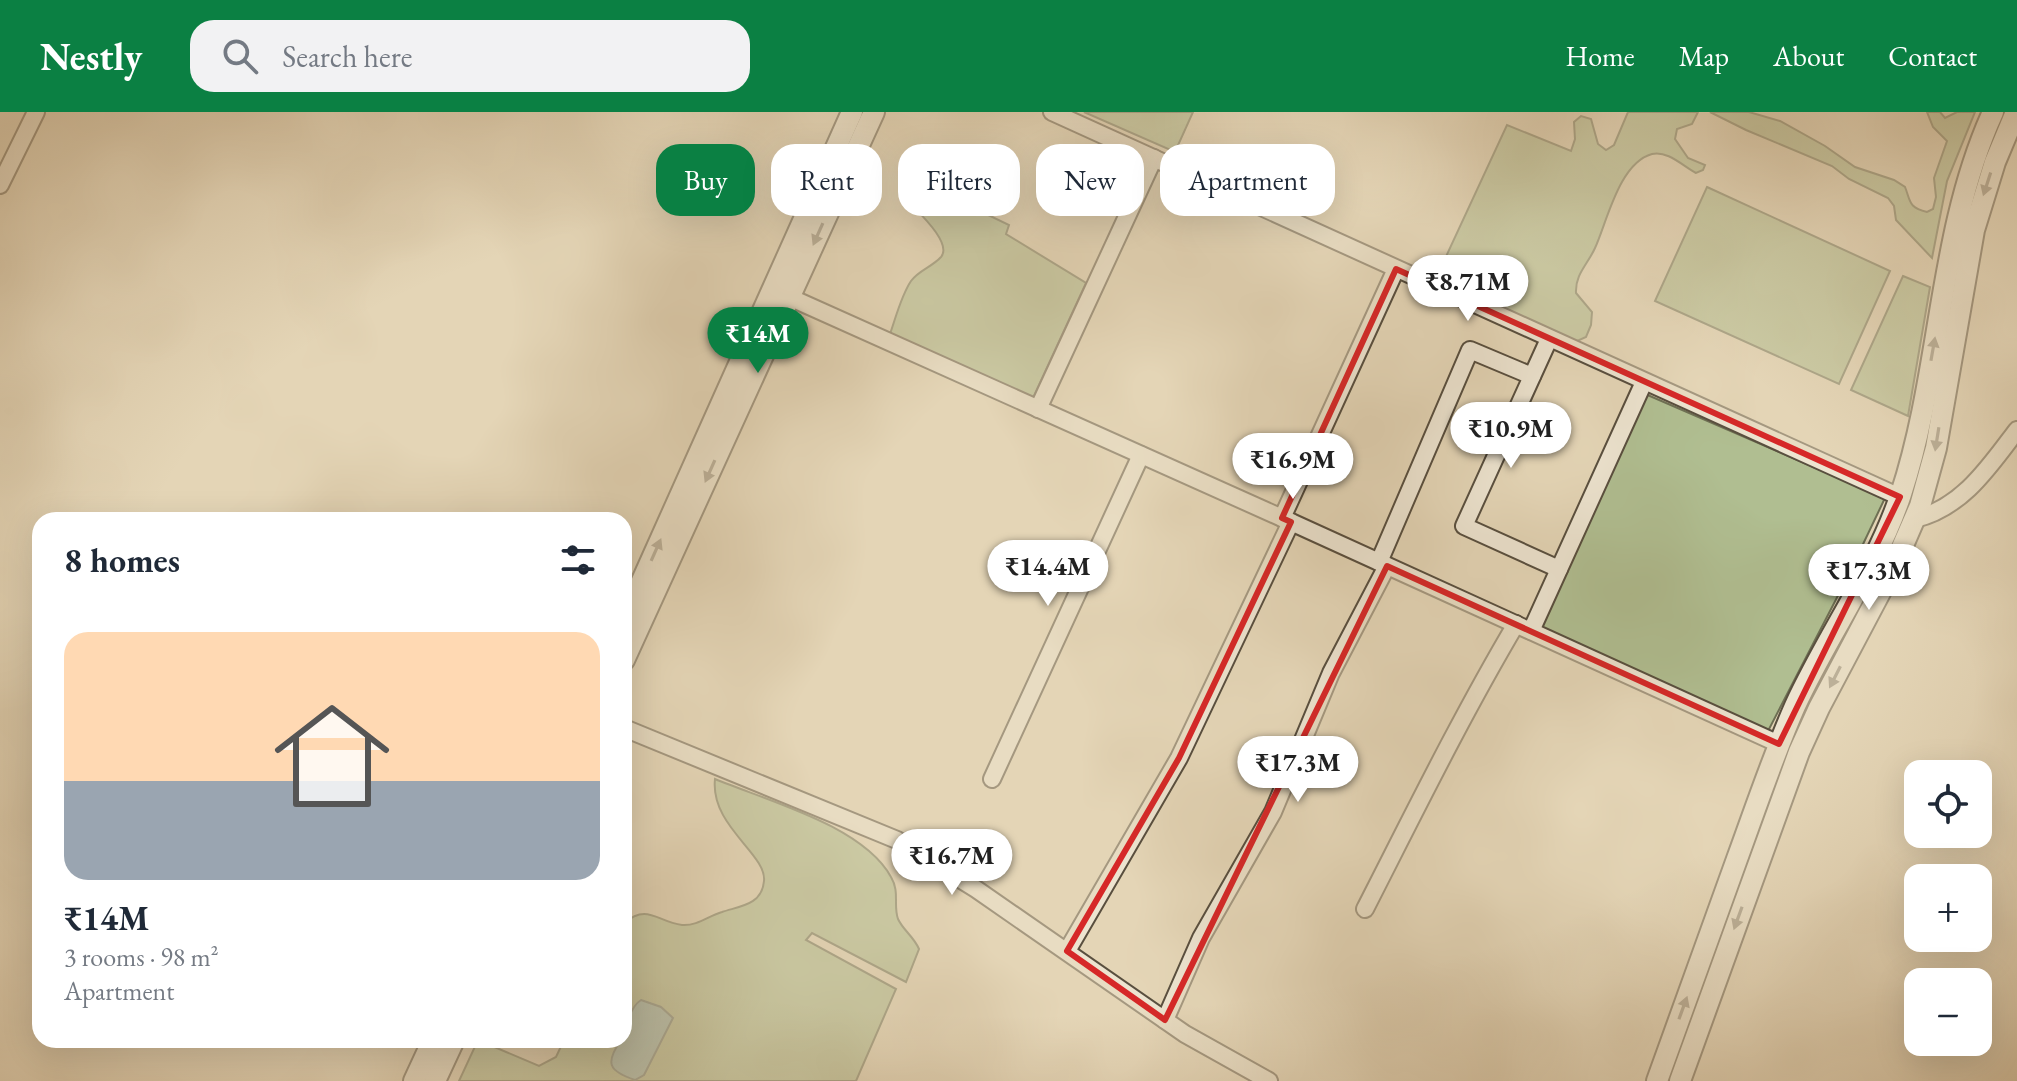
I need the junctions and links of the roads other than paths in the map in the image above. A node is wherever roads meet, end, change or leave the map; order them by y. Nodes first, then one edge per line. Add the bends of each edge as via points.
1 (36, 112) edge
2 (852, 112) edge
3 (874, 112) edge
4 (1052, 112) edge
5 (1993, 112) edge
6 (2016, 112) edge
7 (1154, 158) junction
8 (0, 185) edge
9 (1396, 269) junction
10 (789, 297) junction
11 (1549, 339) junction
12 (1532, 376) junction
13 (1644, 382) junction
14 (1038, 409) junction
15 (2017, 430) edge
16 (1141, 455) junction
17 (1900, 497) junction
18 (1917, 513) junction
19 (1286, 520) junction
20 (1383, 564) junction
21 (1559, 569) junction
22 (632, 603) edge
23 (1524, 628) junction
24 (632, 642) edge
25 (632, 731) edge
26 (1779, 744) junction
27 (1799, 752) junction
28 (992, 779) dead end
29 (1365, 909) dead end
30 (1067, 951) junction
31 (1165, 1020) junction
32 (429, 1048) edge
33 (450, 1048) edge
34 (414, 1081) edge
35 (435, 1081) edge
36 (1269, 1081) edge
37 (1657, 1081) edge
38 (1680, 1081) edge

1 - 8 street
22 -> 2 street
3 -> 10 street
4 - 7 street
17 -> 5 street via 1921,416 1959,212
6 -> 18 street via 1974,230 1936,448
7 - 9 street
7 - 14 street
9 - 11 street
9 - 19 street
10 - 14 street
10 -> 24 street
11 - 12 street
11 - 13 street
12 - 20 street via 1470,350
12 - 21 street via 1464,526
13 - 17 street
13 - 21 street
14 - 16 street
15 - 18 street via 1960,497 1935,514
16 - 19 street
16 - 28 street
17 - 18 street
17 - 26 street
18 -> 27 street
19 - 20 street
19 - 30 street via 1179,758
20 - 23 street
20 - 31 street via 1273,812 1201,938
21 - 23 street
23 - 26 street
23 - 29 street via 1439,760
25 - 30 street via 897,840
26 - 27 street
37 -> 26 street
27 -> 38 street
30 - 31 street
31 - 36 street
32 - 34 street
33 - 35 street

